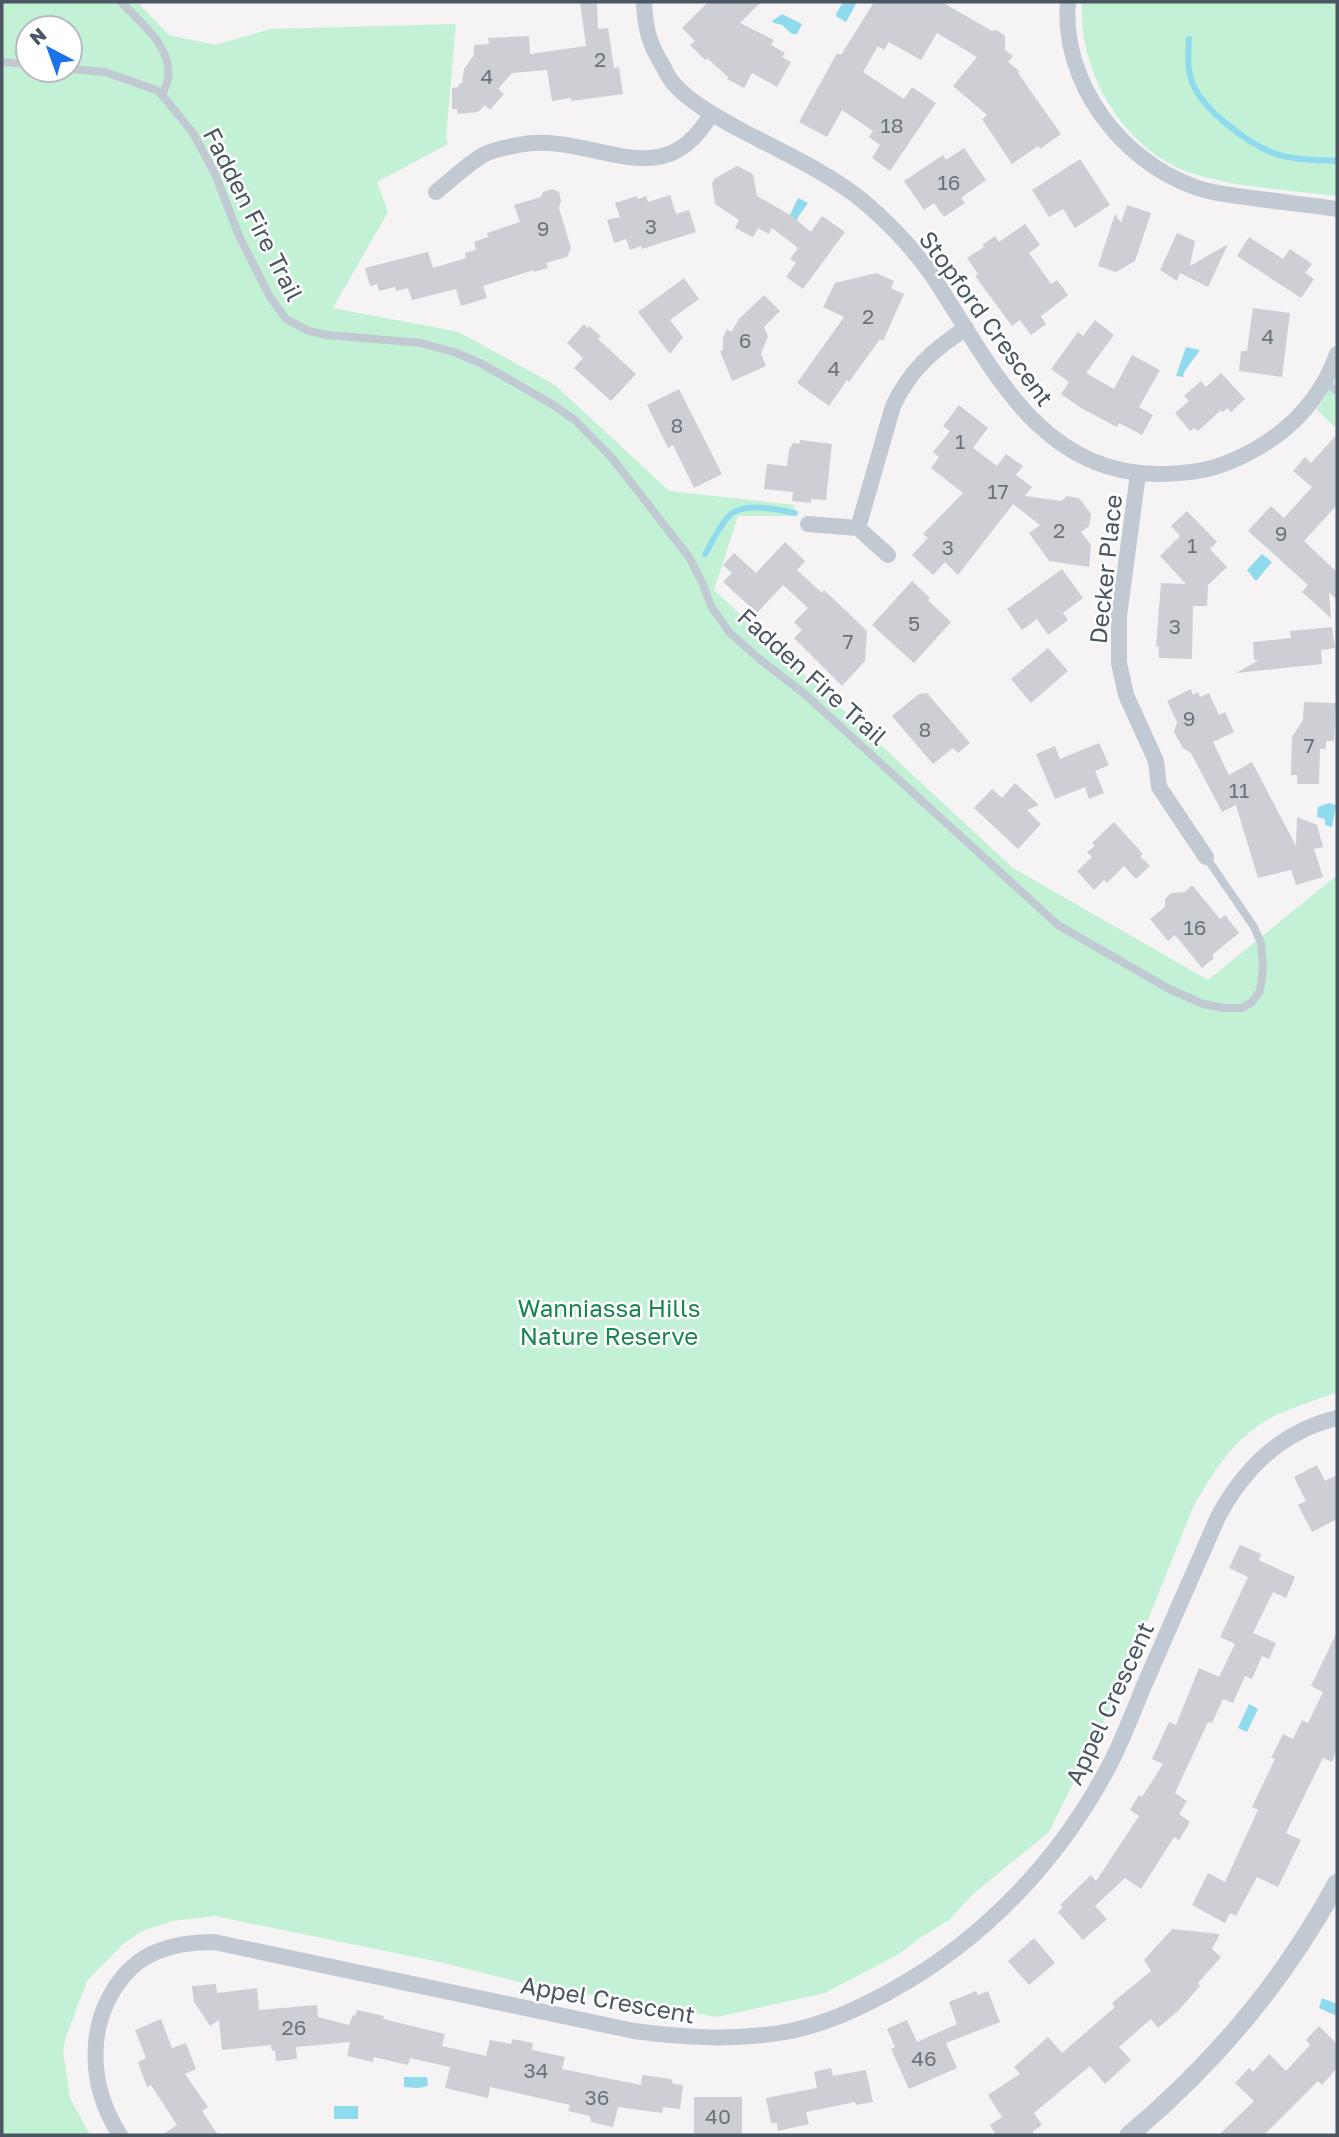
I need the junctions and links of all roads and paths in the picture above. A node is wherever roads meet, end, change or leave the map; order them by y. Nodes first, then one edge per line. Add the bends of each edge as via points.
1 (121, 2) edge
2 (644, 2) edge
3 (1068, 2) edge
4 (84, 70) edge
5 (162, 95) junction
6 (711, 114) junction
7 (436, 192) dead end
8 (1337, 209) edge
9 (966, 328) junction
10 (1337, 354) edge
11 (1331, 387) edge
12 (1138, 474) junction
13 (808, 524) dead end
14 (858, 528) junction
15 (888, 555) dead end
16 (1206, 857) joint
17 (1337, 1418) edge
18 (1334, 1895) edge
19 (121, 2135) edge
20 (1129, 2135) edge

1 - 5 lane via 160,44 168,78
2 - 6 street, Stopford Crescent via 652,49 674,84
3 - 8 street via 1072,53 1085,88 1105,121 1131,149 1162,172 1195,187
4 - 5 lane, Fadden Fire Trail via 105,72
5 - 16 lane, Fadden Fire Trail via 193,133 240,238 286,319 327,335 421,343 454,352 576,421 612,458 689,558 729,632 807,696 1058,925 1169,989 1203,1004 1242,1008 1260,991 1261,943
6 - 7 street via 692,141 661,158 636,159 556,143 520,144 486,153
6 - 9 street, Stopford Crescent via 860,199 890,225 929,271
9 - 12 street, Stopford Crescent via 1018,406 1044,432 1073,453
9 - 14 street via 921,362 901,390
10 - 11 street, Stopford Crescent
11 - 12 street, Stopford Crescent via 1285,431 1254,452 1218,467 1179,474
12 - 16 street, Decker Place via 1119,615 1119,663 1126,695 1156,761 1159,787
13 - 14 street
14 - 15 street
17 - 19 street, Appel Crescent via 1294,1434 1249,1469 1218,1517 1110,1763 1077,1820 993,1919 915,1978 854,2011 793,2030 742,2038 688,2038 634,2031 214,1941 182,1943 153,1952 129,1969 103,2006 96,2037 96,2070 103,2103
18 - 20 street via 1228,2040

